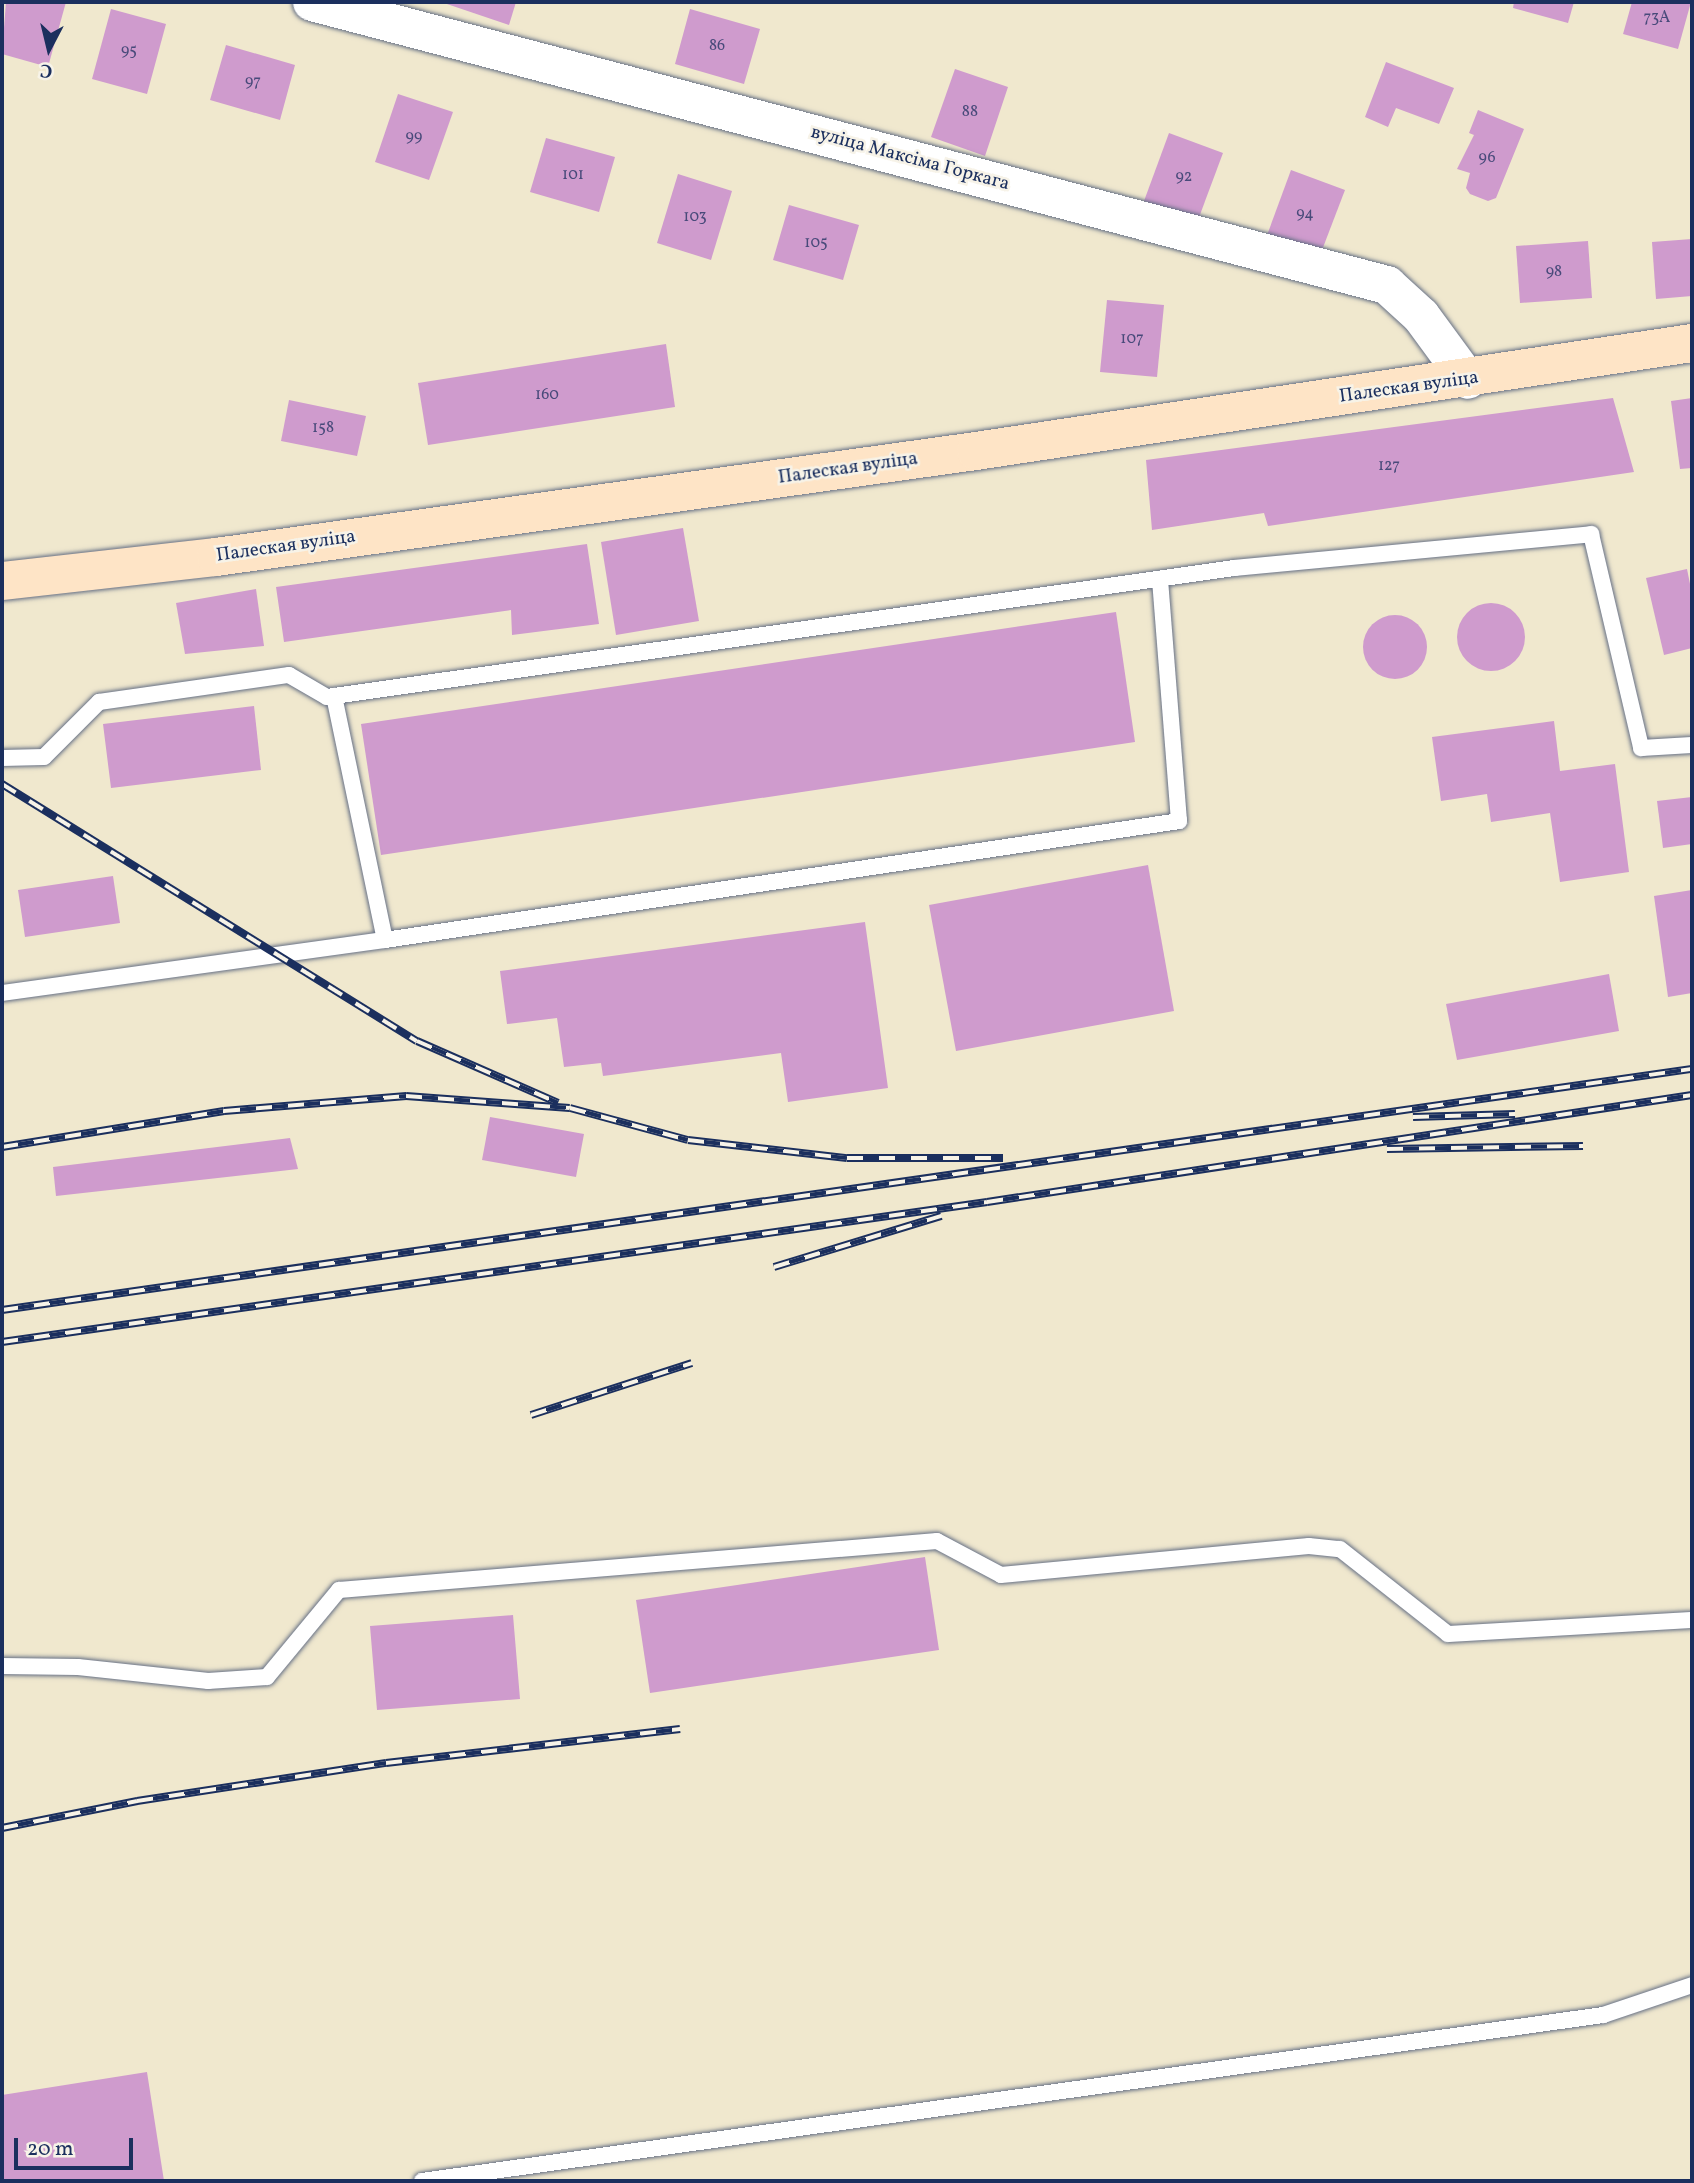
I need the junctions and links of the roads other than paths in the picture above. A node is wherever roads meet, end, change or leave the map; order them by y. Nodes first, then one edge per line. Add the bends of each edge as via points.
1 (312, 2) edge
2 (1692, 343) edge
3 (1468, 380) junction
4 (1160, 579) junction
5 (2, 581) edge
6 (334, 696) junction
7 (1692, 745) edge
8 (2, 758) edge
9 (385, 940) junction
10 (2, 993) edge
11 (1692, 1620) edge
12 (2, 1665) edge
13 (1692, 1985) edge
14 (422, 2181) edge

1 - 3 street, вуліца Максіма Горкага via 1387,285 1421,316
2 - 3 main road, Палеская вуліца
3 - 5 main road, Палеская вуліца via 216,557
4 - 6 lane
4 - 7 lane via 1591,534 1641,748
4 - 9 lane via 1179,821
6 - 8 lane via 327,697 289,675 99,702 44,757
6 - 9 lane
9 - 10 lane
11 - 12 lane via 1448,1634 1340,1549 1309,1546 1001,1574 937,1541 339,1590 267,1677 208,1681 78,1667
13 - 14 lane via 1603,2015

